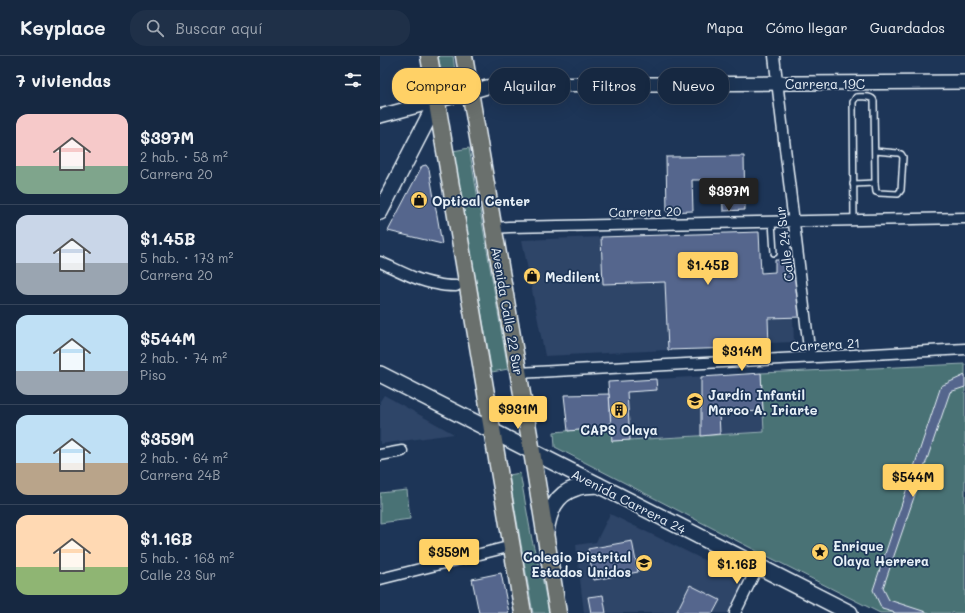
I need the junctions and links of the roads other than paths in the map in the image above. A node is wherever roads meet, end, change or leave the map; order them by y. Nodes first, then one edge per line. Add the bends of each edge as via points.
1 (429, 56) edge
2 (464, 56) edge
3 (774, 56) edge
4 (431, 68) edge
5 (466, 68) edge
6 (965, 82) edge
7 (778, 83) junction
8 (481, 89) edge
9 (426, 104) edge
10 (435, 104) edge
11 (438, 104) edge
12 (472, 104) edge
13 (380, 116) edge
14 (875, 151) junction
15 (875, 183) junction
16 (853, 184) junction
17 (380, 212) edge
18 (965, 218) edge
19 (854, 221) junction
20 (772, 222) junction
21 (794, 222) junction
22 (494, 228) junction
23 (774, 253) dead end
24 (380, 262) edge
25 (456, 286) dead end
26 (965, 349) edge
27 (810, 357) junction
28 (518, 373) junction
29 (380, 374) edge
30 (493, 432) junction
31 (402, 451) dead end
32 (532, 452) junction
33 (380, 455) edge
34 (598, 485) junction
35 (545, 534) junction
36 (512, 546) junction
37 (758, 566) junction
38 (380, 579) edge
39 (523, 613) edge
40 (558, 613) edge
41 (735, 613) edge
42 (850, 613) edge

1 - 4 main road
2 - 5 main road, Avenida Calle 22 Sur
3 - 7 street, Calle 24 Sur
6 - 7 street, Carrera 19C
7 - 8 street, Carrera 19C via 503,85
7 - 21 street, Calle 24 Sur
9 - 13 street, Carrera 19C
10 - 17 main road
11 - 30 main road
12 - 22 main road, Avenida Calle 22 Sur
14 - 15 lane
14 - 15 lane via 898,153 903,157 901,190 898,194 876,192
14 - 16 lane via 873,99 856,97 853,102
15 - 16 lane
16 - 19 lane
18 - 19 street, Carrera 20
19 - 21 street, Carrera 20
20 - 21 street, Carrera 20
20 - 22 street, Carrera 20
20 - 23 lane
21 - 27 street, Calle 24 Sur
22 - 28 main road, Avenida Calle 22 Sur
24 - 25 street via 422,280
26 - 27 street, Carrera 21
27 - 28 street, Carrera 21
28 - 32 main road, Avenida Calle 22 Sur
29 - 30 main road, Avenida Carrera 24
30 - 32 main road, Avenida Carrera 24
30 - 36 main road
31 - 33 street
32 - 34 main road, Avenida Carrera 24
32 - 35 main road, Avenida Calle 22 Sur
34 - 35 main road via 575,488 558,499 548,517
34 - 37 main road, Avenida Carrera 24
35 - 40 main road, Avenida Calle 22 Sur
36 - 38 street
36 - 39 main road
37 - 41 street
37 - 42 main road, Avenida Carrera 24

